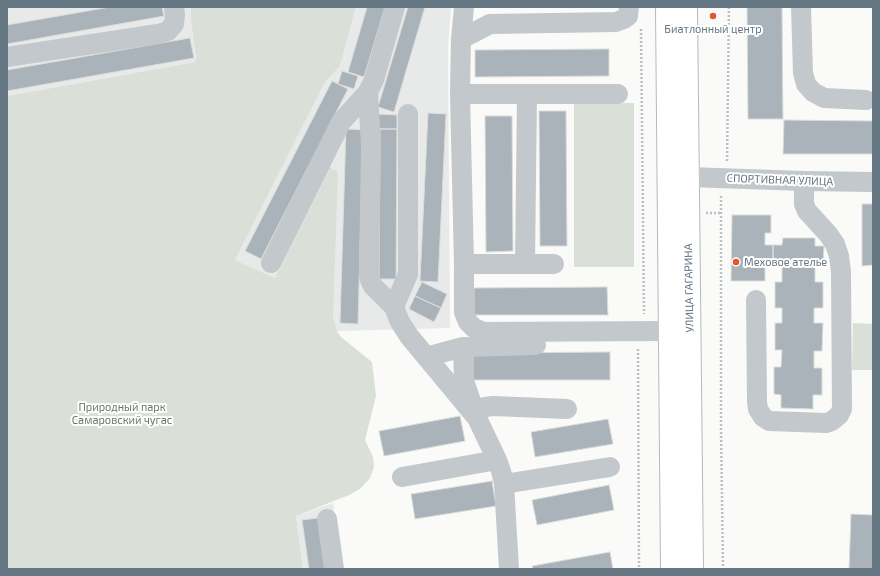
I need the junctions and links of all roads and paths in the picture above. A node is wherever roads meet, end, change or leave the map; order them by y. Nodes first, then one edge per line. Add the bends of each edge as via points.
1 (174, 7) edge
2 (395, 7) edge
3 (464, 7) edge
4 (629, 7) edge
5 (667, 7) edge
6 (686, 7) edge
7 (729, 7) edge
8 (801, 7) edge
9 (641, 23) dead end
10 (461, 39) junction
11 (7, 57) edge
12 (368, 92) junction
13 (460, 94) junction
14 (618, 94) dead end
15 (527, 95) junction
16 (866, 100) dead end
17 (408, 114) dead end
18 (728, 159) dead end
19 (678, 177) junction
20 (804, 181) junction
21 (873, 182) edge
22 (720, 213) dead end
23 (271, 263) dead end
24 (525, 263) junction
25 (464, 264) junction
26 (554, 264) dead end
27 (756, 300) dead end
28 (394, 307) junction
29 (641, 331) junction
30 (680, 331) junction
31 (538, 345) dead end
32 (462, 347) junction
33 (426, 357) junction
34 (567, 409) dead end
35 (477, 418) junction
36 (498, 460) junction
37 (610, 467) dead end
38 (402, 477) dead end
39 (504, 484) junction
40 (327, 519) dead end
41 (334, 569) edge
42 (509, 569) edge
43 (638, 569) edge
44 (672, 569) edge
45 (692, 569) edge
46 (724, 569) edge

1 - 11 street via 174,24 168,31 158,34
2 - 12 street via 374,80
3 - 10 street
4 - 10 street via 628,16 616,22 490,24
5 - 19 main road, УЛИЦА ГАГАРИНА
6 - 19 main road, УЛИЦА ГАГАРИНА
7 - 18 path
8 - 16 street via 803,73 806,84 813,92 824,98
9 - 29 path via 644,312
10 - 13 street
12 - 23 street via 341,122
12 - 28 street via 371,146 369,274 373,286
13 - 15 street
13 - 25 street
14 - 15 street
15 - 24 street
17 - 28 street via 408,274
19 - 20 street, СПОРТИВНАЯ УЛИЦА
19 - 30 main road, УЛИЦА ГАГАРИНА
20 - 21 street, СПОРТИВНАЯ УЛИЦА
20 - 27 street via 804,204 835,244 841,272 842,409 832,420 826,423 769,422 763,417 757,402
22 - 46 path
24 - 25 street
24 - 26 street
25 - 29 street via 464,312 468,322 483,332
28 - 33 street via 400,322
29 - 30 street
29 - 43 path via 638,350
30 - 44 main road, УЛИЦА ГАГАРИНА
30 - 45 main road, УЛИЦА ГАГАРИНА
31 - 32 street
32 - 33 street
32 - 35 street via 464,381
33 - 35 street
34 - 35 street via 493,406 485,407
35 - 36 street
36 - 38 street
36 - 39 street
37 - 39 street
39 - 42 street
40 - 41 street

